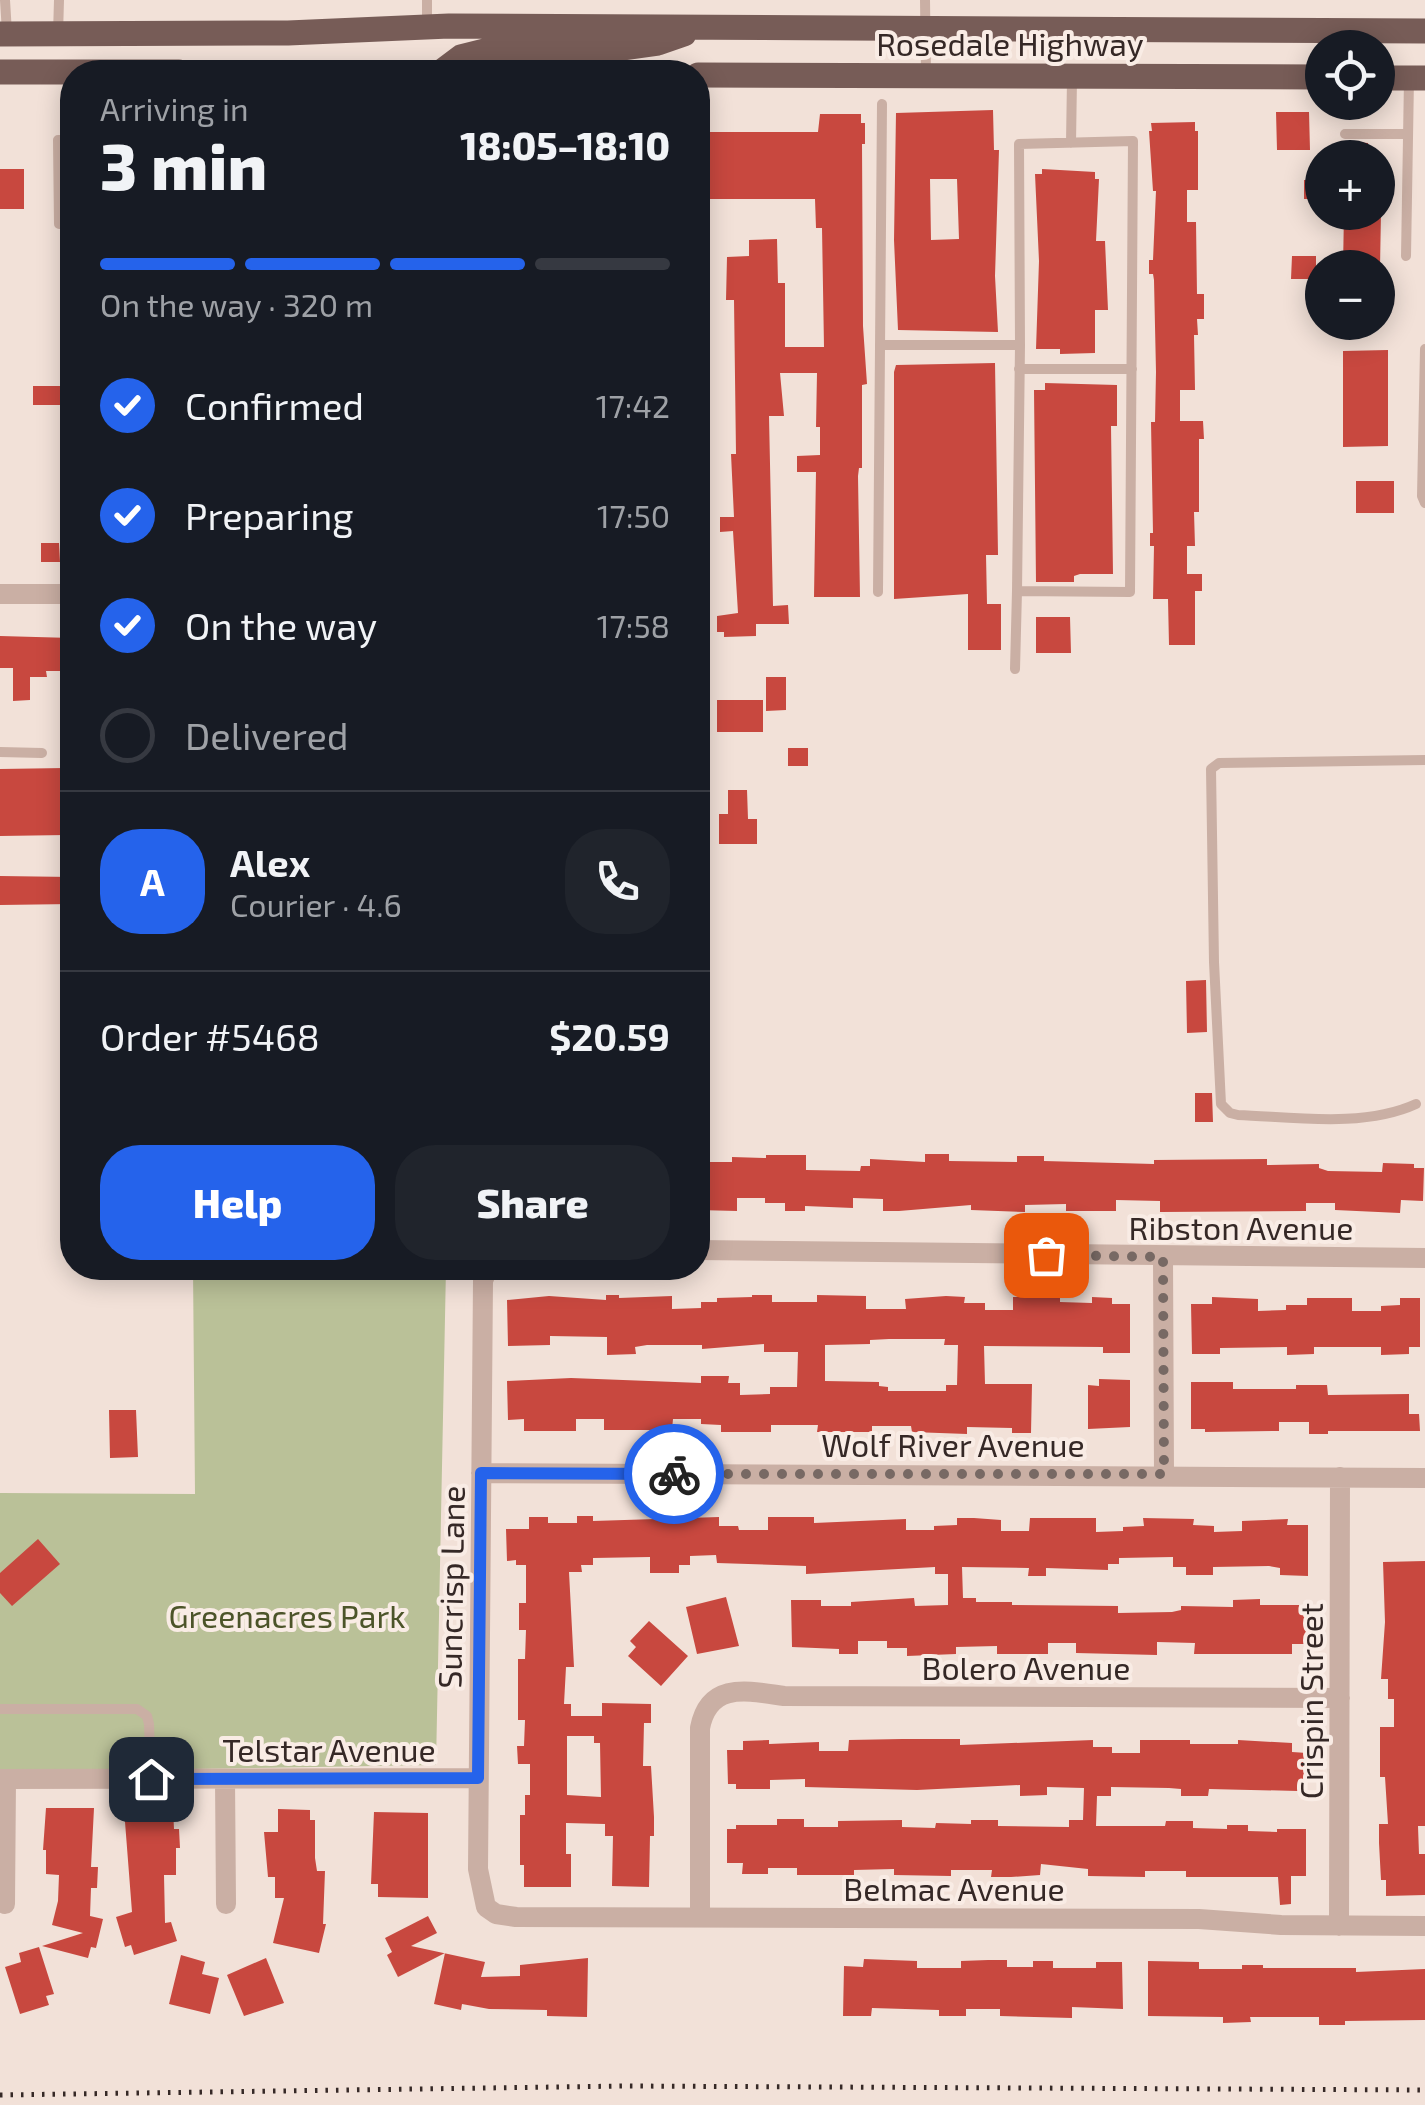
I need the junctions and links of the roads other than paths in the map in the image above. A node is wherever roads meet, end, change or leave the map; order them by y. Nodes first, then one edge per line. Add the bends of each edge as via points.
1 (5, 0) edge
2 (59, 0) edge
3 (427, 0) edge
4 (926, 0) edge
5 (427, 27) junction
6 (702, 27) junction
7 (925, 28) junction
8 (1425, 31) edge
9 (3, 34) edge
10 (58, 34) junction
11 (457, 60) edge
12 (0, 72) edge
13 (60, 72) edge
14 (710, 75) edge
15 (926, 75) junction
16 (1072, 76) junction
17 (1305, 77) edge
18 (1417, 78) edge
19 (882, 104) dead end
20 (1345, 134) dead end
21 (1408, 134) junction
22 (60, 140) edge
23 (1071, 143) junction
24 (60, 224) edge
25 (1406, 256) dead end
26 (880, 345) junction
27 (1020, 345) junction
28 (1425, 349) edge
29 (1019, 369) junction
30 (1132, 370) junction
31 (1425, 504) edge
32 (1017, 591) junction
33 (878, 592) dead end
34 (0, 594) edge
35 (60, 594) edge
36 (1016, 669) dead end
37 (0, 752) edge
38 (42, 752) dead end
39 (1425, 760) edge
40 (1416, 1104) dead end
41 (710, 1250) edge
42 (1163, 1257) junction
43 (1425, 1258) edge
44 (483, 1280) edge
45 (481, 1473) junction
46 (1164, 1474) junction
47 (1340, 1477) junction
48 (1425, 1478) edge
49 (1340, 1698) junction
50 (0, 1709) edge
51 (478, 1778) junction
52 (3, 1779) edge
53 (151, 1779) junction
54 (225, 1779) junction
55 (5, 1904) dead end
56 (226, 1904) dead end
57 (486, 1906) joint
58 (700, 1916) junction
59 (1339, 1926) junction
60 (1425, 1926) edge

1 - 9 lane
2 - 10 lane
3 - 5 lane
4 - 7 lane
5 - 6 main road, Rosedale Highway
5 - 10 main road, Rosedale Highway
6 - 7 main road, Rosedale Highway
6 - 11 main road via 658,44 485,52
7 - 8 main road, Rosedale Highway
7 - 15 lane
9 - 10 main road, Rosedale Highway
12 - 13 main road
14 - 15 main road, Rosedale Highway
15 - 16 main road, Rosedale Highway
16 - 17 main road, Rosedale Highway
16 - 23 lane
18 - 21 lane
19 - 26 lane
20 - 21 lane
21 - 25 lane
22 - 24 lane
23 - 27 lane via 1019,144
23 - 30 lane via 1133,141
26 - 27 lane
26 - 33 lane
27 - 29 lane
28 - 31 lane
29 - 30 lane
29 - 32 lane
30 - 32 lane via 1130,592
32 - 36 lane
34 - 35 street
37 - 38 lane
39 - 40 lane via 1218,763 1210,769 1221,1104 1230,1114 1292,1117 1355,1117
41 - 42 street, Ribston Avenue
42 - 43 street, Ribston Avenue
42 - 46 street
44 - 45 street, Suncrisp Lane
45 - 46 street, Wolf River Avenue
45 - 51 street, Suncrisp Lane
46 - 47 street, Wolf River Avenue
47 - 48 street, Wolf River Avenue
47 - 49 street, Crispin Street
49 - 58 street, Bolero Avenue via 725,1694 703,1712 700,1728
49 - 59 street, Crispin Street
50 - 53 lane via 137,1709 150,1724
51 - 54 street, Telstar Avenue
51 - 57 street, Suncrisp Lane via 478,1868
52 - 53 street, Telstar Avenue
52 - 55 street
53 - 54 street, Telstar Avenue
54 - 56 street
57 - 58 street, Belmac Avenue via 516,1918
58 - 59 street, Belmac Avenue
59 - 60 street, Belmac Avenue

